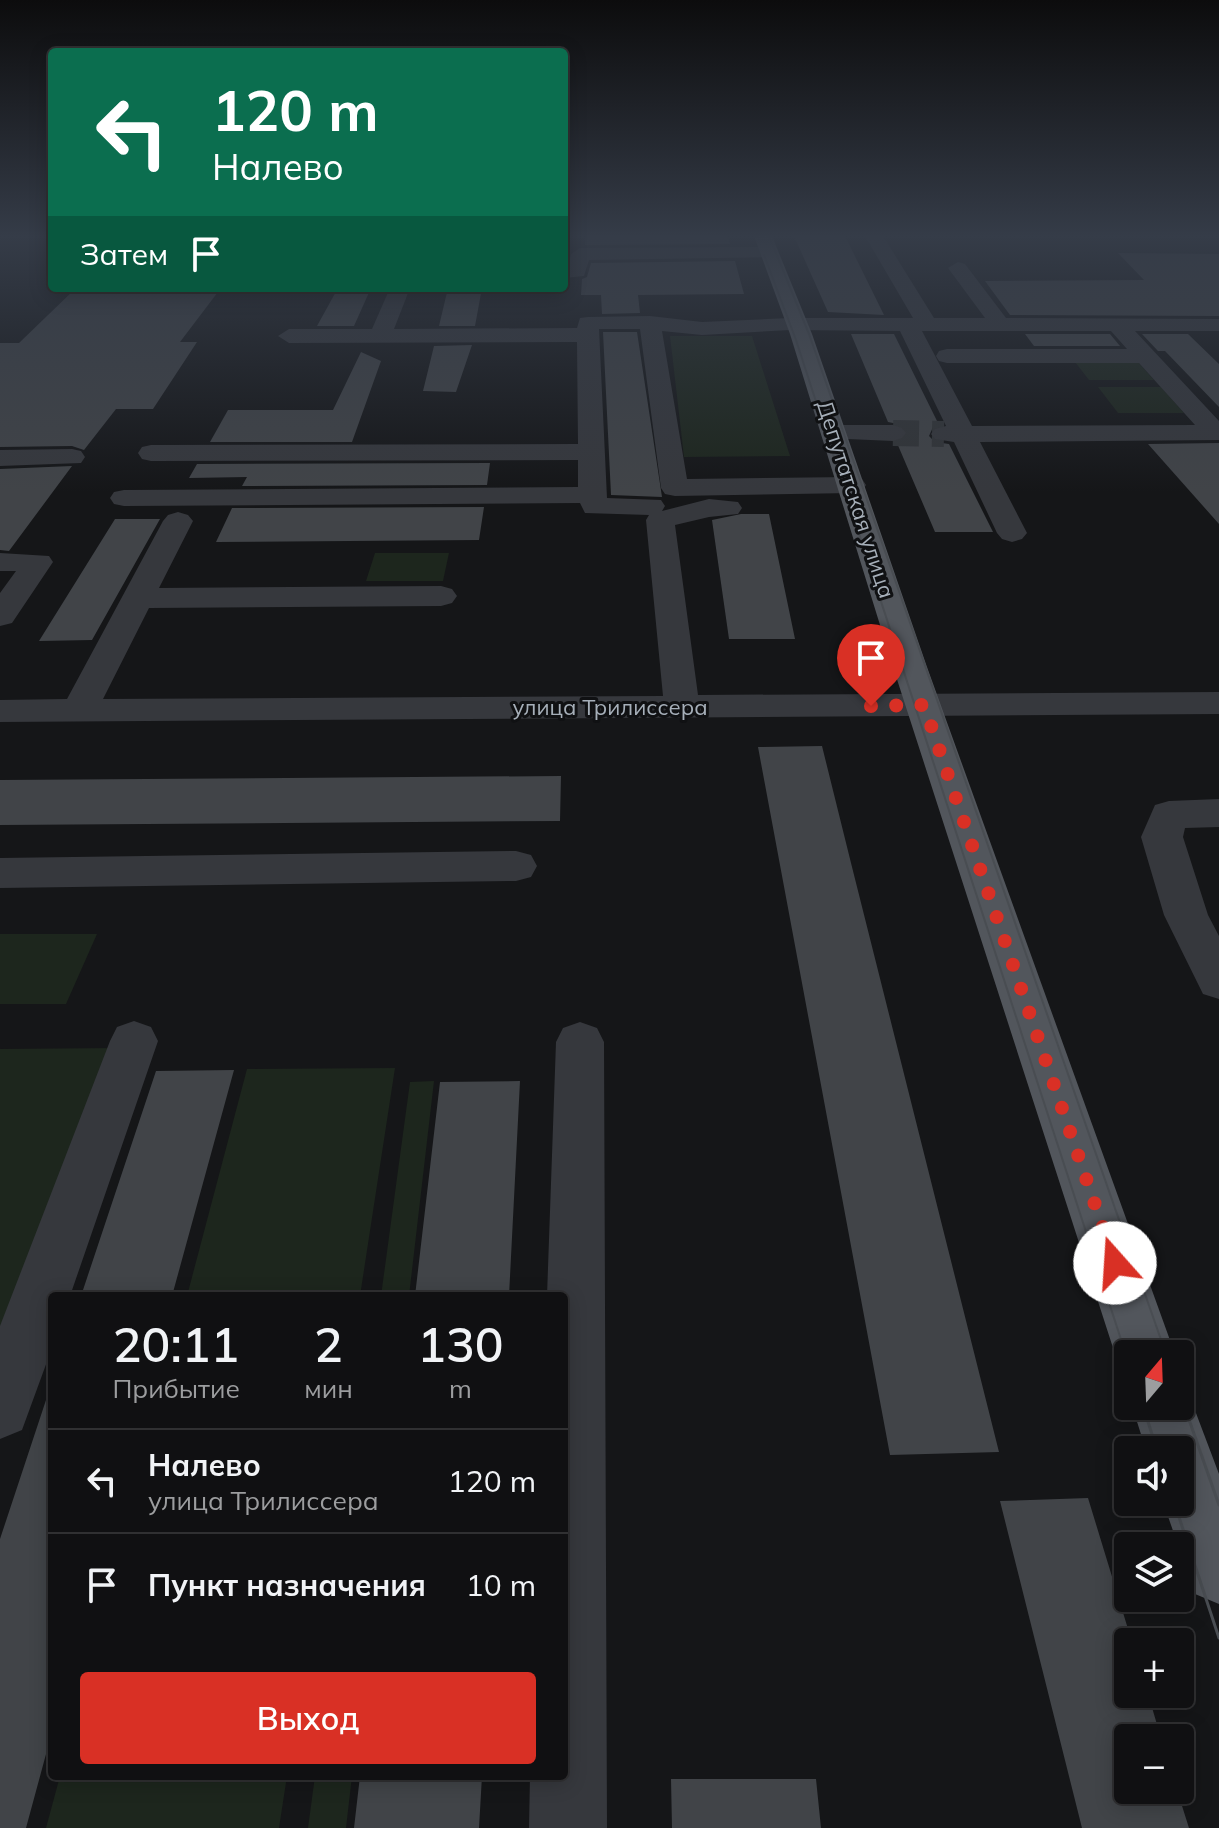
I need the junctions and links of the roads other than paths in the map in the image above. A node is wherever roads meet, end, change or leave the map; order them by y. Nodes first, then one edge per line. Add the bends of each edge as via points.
1 (386, 321) edge
2 (917, 321) edge
3 (650, 322) junction
4 (797, 324) junction
5 (918, 324) junction
6 (1117, 325) junction
7 (1219, 325) edge
8 (589, 335) junction
9 (289, 336) dead end
10 (380, 336) junction
11 (947, 356) dead end
12 (1146, 356) junction
13 (893, 433) tunnel mouth
14 (953, 434) junction
15 (838, 445) junction
16 (591, 452) junction
17 (151, 453) dead end
18 (72, 457) dead end
19 (0, 458) edge
20 (703, 458) dead end
21 (811, 458) dead end
22 (671, 459) junction
23 (592, 495) junction
24 (856, 497) junction
25 (124, 498) dead end
26 (651, 506) dead end
27 (178, 521) dead end
28 (1012, 533) dead end
29 (0, 562) edge
30 (441, 596) dead end
31 (138, 598) junction
32 (0, 616) edge
33 (1219, 703) edge
34 (924, 705) junction
35 (682, 707) junction
36 (0, 711) edge
37 (79, 711) junction
38 (1219, 813) edge
39 (516, 866) dead end
40 (0, 873) edge
41 (1219, 981) edge
42 (134, 1041) dead end
43 (580, 1042) dead end
44 (1140, 1340) edge
45 (0, 1408) edge
46 (1194, 1497) edge
47 (1219, 1570) edge
48 (568, 1828) edge

1 - 10 street
2 - 5 street
3 - 4 street via 667,327
3 - 8 street via 588,323
3 - 22 street
4 - 5 street
4 - 15 main road, Депутатская улица
5 - 6 street
5 - 14 street
6 - 7 street
6 - 12 street
8 - 10 street
8 - 16 street
9 - 10 street
11 - 12 street
12 - 14 street via 1216,433
13 - 15 street
14 - 28 street
15 - 21 street
15 - 24 main road, Депутатская улица
16 - 17 street
16 - 23 street
18 - 19 street
20 - 22 street
22 - 24 street via 675,488
23 - 25 street
23 - 26 street via 595,507
24 - 34 main road, Депутатская улица
24 - 35 street via 709,508 660,520
27 - 31 street
29 - 32 street via 38,562
30 - 31 street
31 - 37 street
33 - 34 street, улица Трилиссера
34 - 35 street, улица Трилиссера
34 - 44 main road, Депутатская улица
35 - 37 street, улица Трилиссера
36 - 37 street, улица Трилиссера
38 - 41 street via 1169,815 1162,837 1186,915
39 - 40 street
42 - 45 street
43 - 48 street
46 - 47 main road

